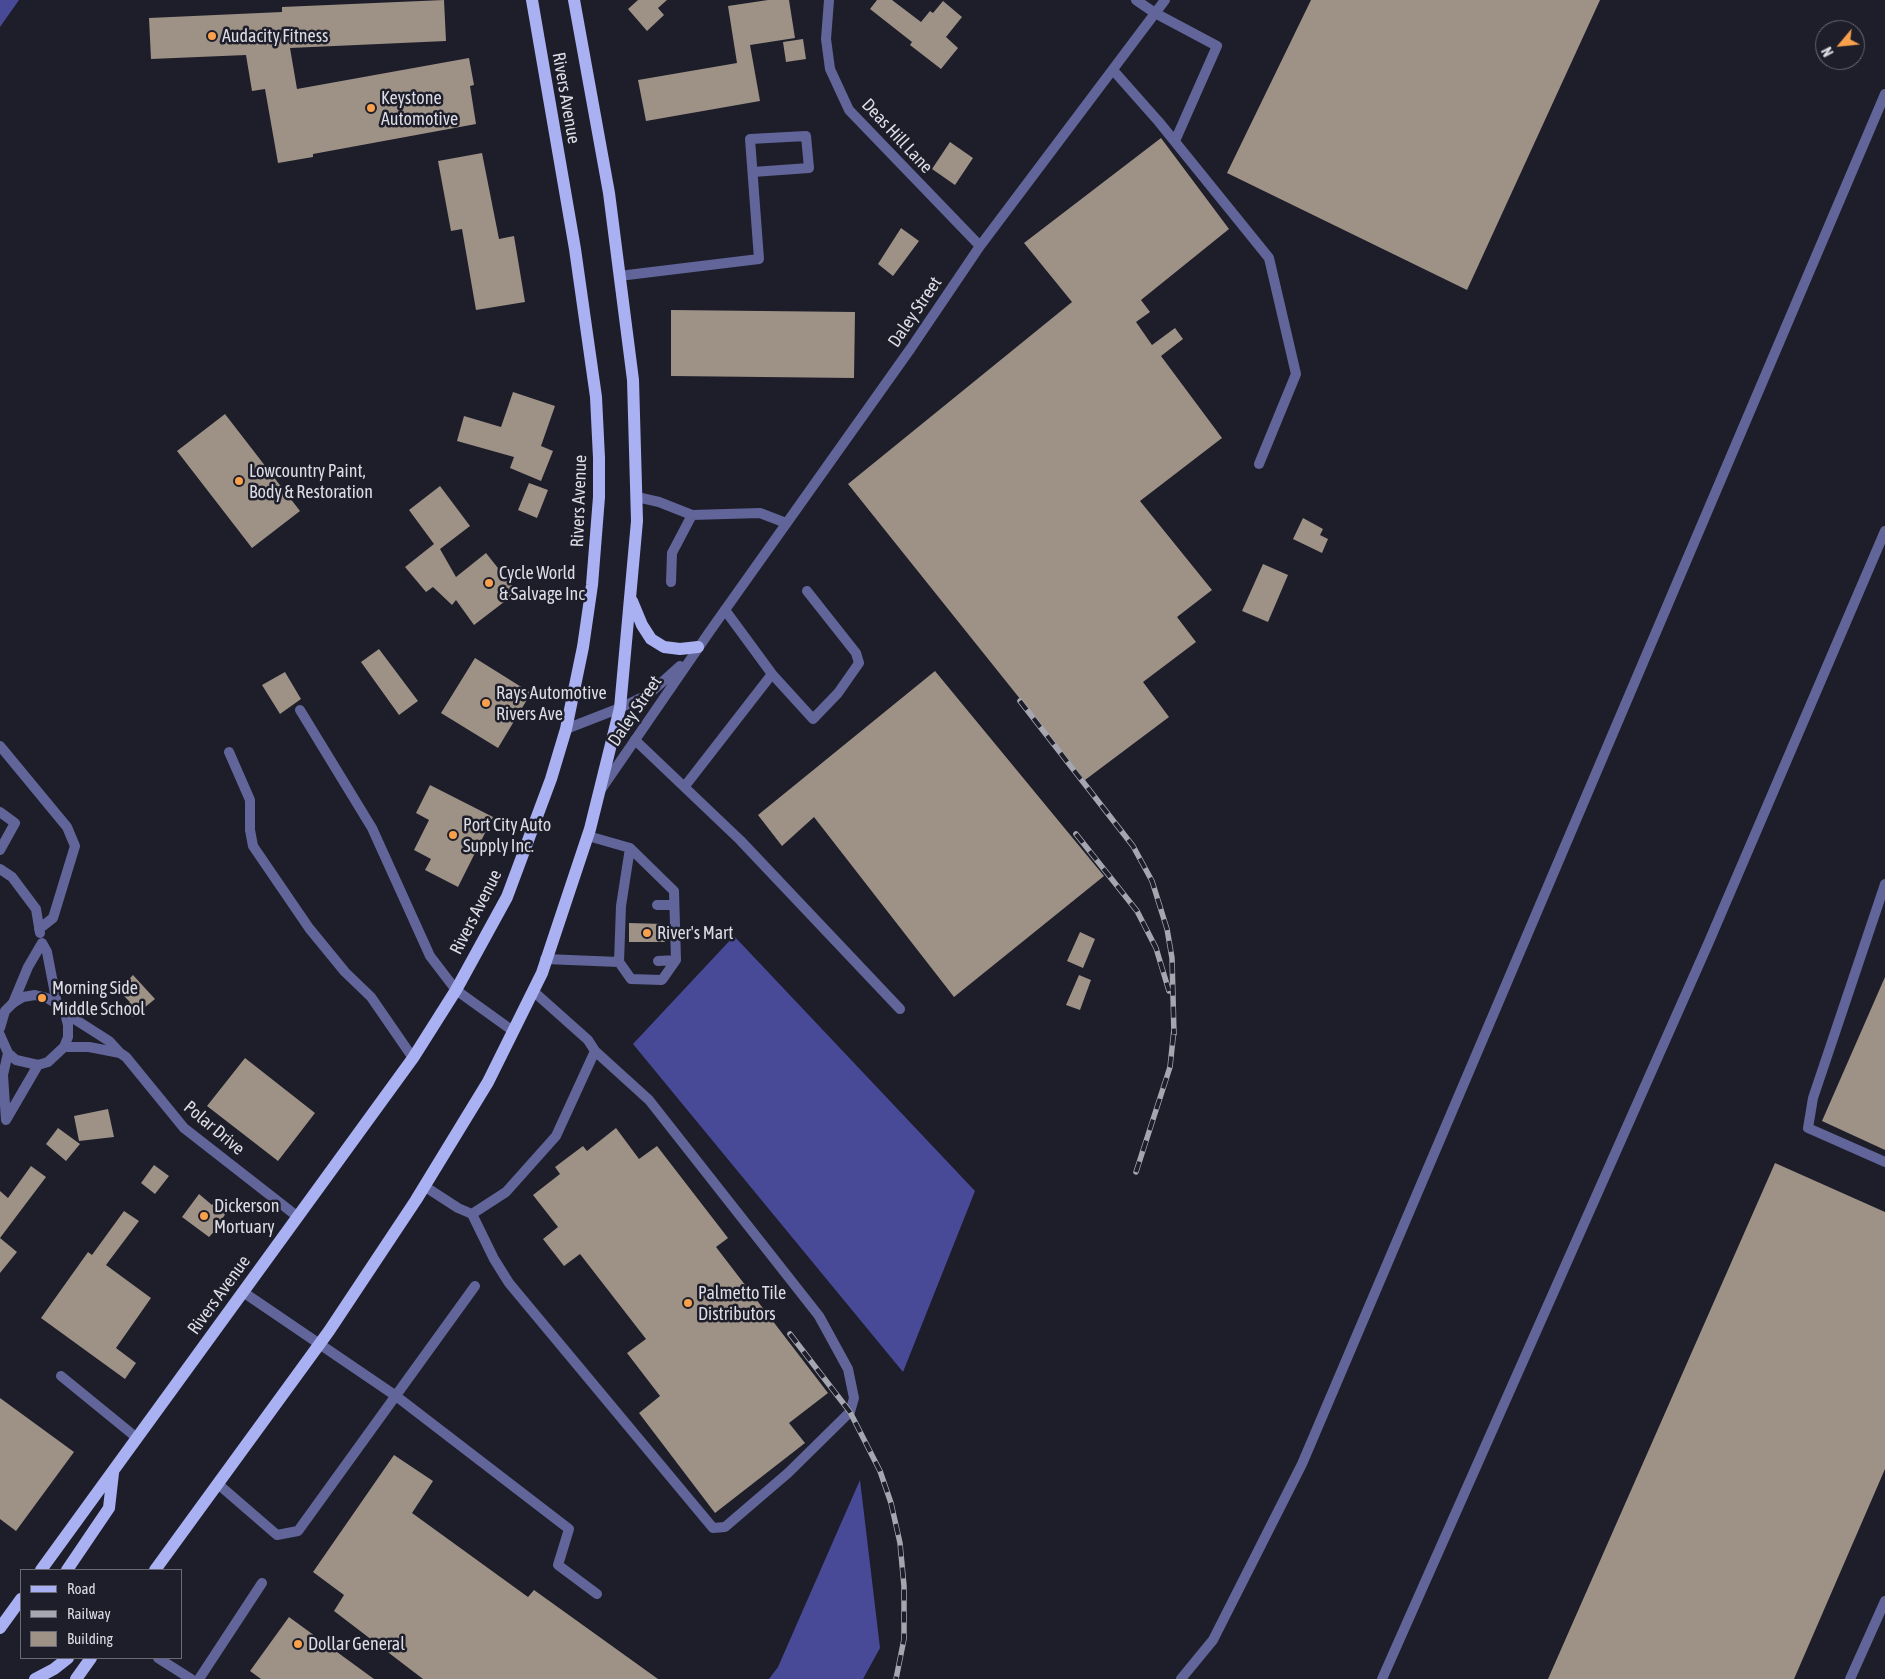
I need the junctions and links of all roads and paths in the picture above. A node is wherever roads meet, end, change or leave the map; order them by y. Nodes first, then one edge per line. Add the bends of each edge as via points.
1 (532, 0) edge
2 (574, 0) edge
3 (829, 0) edge
4 (1136, 0) edge
5 (1165, 0) edge
6 (1156, 14) junction
7 (1113, 70) junction
8 (1885, 94) edge
9 (1175, 142) junction
10 (753, 172) junction
11 (980, 246) junction
12 (619, 276) junction
13 (1259, 464) dead end
14 (637, 497) junction
15 (692, 515) junction
16 (786, 523) junction
17 (1885, 531) edge
18 (671, 582) dead end
19 (807, 592) dead end
20 (630, 598) junction
21 (725, 610) junction
22 (698, 647) junction
23 (772, 674) junction
24 (620, 708) junction
25 (300, 710) dead end
26 (566, 729) junction
27 (635, 740) junction
28 (0, 746) edge
29 (229, 752) dead end
30 (685, 786) junction
31 (599, 792) junction
32 (0, 812) edge
33 (588, 836) junction
34 (630, 848) junction
35 (0, 850) edge
36 (0, 869) edge
37 (1885, 884) edge
38 (657, 905) dead end
39 (674, 905) junction
40 (39, 929) junction
41 (42, 943) junction
42 (545, 960) junction
43 (676, 960) junction
44 (630, 961) dead end
45 (658, 961) dead end
46 (619, 962) junction
47 (456, 990) junction
48 (533, 991) junction
49 (13, 1002) junction
50 (57, 1004) junction
51 (900, 1009) dead end
52 (65, 1014) junction
53 (0, 1028) edge
54 (513, 1031) junction
55 (0, 1035) edge
56 (64, 1047) junction
57 (595, 1051) junction
58 (8, 1053) junction
59 (120, 1053) junction
60 (413, 1058) junction
61 (38, 1065) junction
62 (3, 1124) edge
63 (1885, 1162) edge
64 (424, 1186) junction
65 (472, 1214) junction
66 (298, 1217) junction
67 (475, 1286) dead end
68 (243, 1292) junction
69 (318, 1345) junction
70 (61, 1376) dead end
71 (396, 1396) junction
72 (137, 1438) junction
73 (113, 1471) junction
74 (218, 1484) junction
75 (43, 1569) edge
76 (68, 1569) edge
77 (156, 1569) edge
78 (262, 1583) dead end
79 (597, 1594) dead end
80 (20, 1599) edge
81 (1885, 1601) edge
82 (0, 1628) edge
83 (67, 1659) edge
84 (90, 1659) edge
85 (160, 1659) edge
86 (35, 1679) edge
87 (76, 1679) edge
88 (190, 1679) edge
89 (199, 1679) edge
90 (1181, 1679) edge
91 (1382, 1679) edge
92 (1850, 1679) edge

1 - 26 main road, Rivers Avenue via 576,259 596,397 599,449 592,585
2 - 12 main road, Rivers Avenue via 609,193
3 - 11 street, Deas Hill Lane via 826,39 830,69 849,110
4 - 6 street
5 - 6 street, Daley Street
6 - 7 street, Daley Street
6 - 9 street via 1217,46
7 - 9 street
7 - 11 street, Daley Street
8 - 90 street via 1302,1464 1213,1640
9 - 13 street via 1269,258 1296,374
10 - 10 street via 750,139 806,136 809,168
10 - 12 street via 759,259
11 - 16 street, Daley Street
12 - 14 main road, Rivers Avenue via 633,380
14 - 15 street
14 - 20 main road, Rivers Avenue
15 - 16 street via 760,513
15 - 18 street via 672,552
16 - 21 street, Daley Street
17 - 91 street via 1708,944
19 - 23 street via 856,653 859,663 838,693 813,719
20 - 22 main road via 651,639 664,647
20 - 24 main road, Rivers Avenue
21 - 22 street, Daley Street
21 - 23 street
22 - 24 street, Daley Street via 649,694
22 - 27 street, Daley Street
23 - 30 street
24 - 26 street, Daley Street
24 - 31 main road, Rivers Avenue
25 - 47 street via 372,828 430,956
26 - 47 main road, Rivers Avenue via 507,897
27 - 30 street
27 - 31 street, Daley Street
28 - 40 street via 67,827 75,846 53,918
29 - 60 street via 250,800 252,846 309,928 370,998
30 - 51 street
31 - 33 main road, Rivers Avenue
32 - 35 street via 15,823
33 - 34 street
33 - 42 main road, Rivers Avenue
34 - 39 street via 674,891
34 - 46 street
36 - 40 street via 12,877 36,908
37 - 63 street via 1813,1098 1808,1128
38 - 39 street
39 - 43 street
40 - 41 street
41 - 49 street
41 - 50 street via 47,952
42 - 46 street
42 - 48 main road, Rivers Avenue
43 - 45 street
43 - 46 street via 662,980 631,980
44 - 46 street
47 - 54 street
47 - 60 main road, Rivers Avenue
48 - 54 main road, Rivers Avenue
48 - 57 street via 588,1040
49 - 50 street via 35,996
49 - 53 street via 5,1011
50 - 52 street
52 - 56 street via 68,1037
52 - 59 street, Polar Drive via 93,1029
54 - 64 main road, Rivers Avenue via 488,1082
55 - 58 street
56 - 59 street via 89,1047
56 - 61 street via 48,1062
57 - 65 street via 556,1136 506,1192
57 - 65 street via 650,1100 819,1316 848,1369 854,1398 850,1412 788,1473 725,1527 713,1528 509,1283
58 - 61 street via 16,1060
58 - 62 street via 3,1075
59 - 66 street, Polar Drive via 184,1128
60 - 66 main road, Rivers Avenue
61 - 62 street
64 - 65 street
64 - 69 main road, Rivers Avenue
66 - 68 main road, Rivers Avenue
67 - 71 street
68 - 69 street
68 - 72 main road, Rivers Avenue
69 - 71 street
69 - 74 main road, Rivers Avenue
70 - 72 street
71 - 74 street via 298,1532 277,1535
71 - 79 street via 569,1530 558,1565
72 - 73 main road, Rivers Avenue
73 - 75 main road, Rivers Avenue
73 - 76 main road via 109,1508
74 - 77 main road, Rivers Avenue
78 - 89 street
80 - 82 main road
81 - 92 street
83 - 86 main road
84 - 87 main road
85 - 88 street

